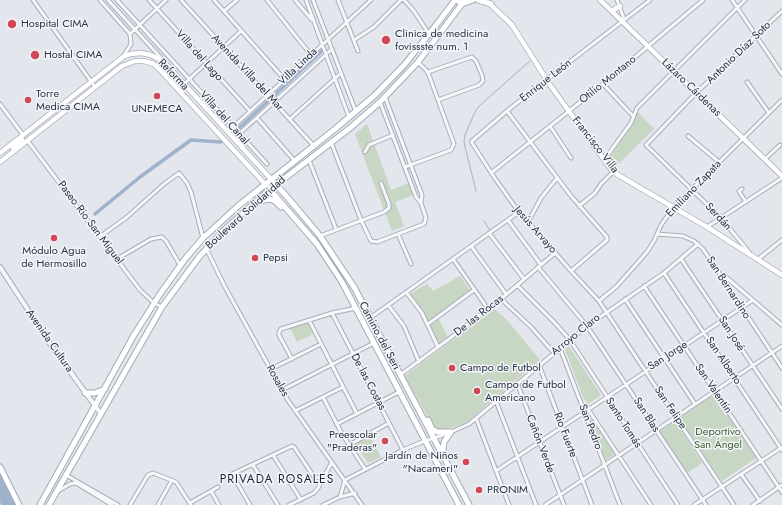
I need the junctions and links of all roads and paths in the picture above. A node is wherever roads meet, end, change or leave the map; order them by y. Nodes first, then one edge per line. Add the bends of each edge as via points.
1 (33, 0) edge
2 (100, 0) edge
3 (108, 0) edge
4 (117, 0) edge
5 (149, 0) edge
6 (166, 0) edge
7 (181, 0) edge
8 (214, 0) edge
9 (237, 0) edge
10 (267, 0) edge
11 (295, 0) edge
12 (306, 0) edge
13 (313, 0) edge
14 (338, 0) edge
15 (363, 0) edge
16 (371, 0) edge
17 (403, 0) edge
18 (456, 0) edge
19 (473, 0) edge
20 (478, 0) edge
21 (486, 0) edge
22 (600, 0) edge
23 (617, 0) edge
24 (649, 0) edge
25 (703, 0) edge
26 (732, 0) edge
27 (745, 0) edge
28 (464, 2) edge
29 (491, 4) junction
30 (365, 6) junction
31 (620, 6) junction
32 (157, 8) junction
33 (738, 8) junction
34 (782, 11) edge
35 (224, 12) junction
36 (612, 12) junction
37 (623, 20) junction
38 (347, 22) junction
39 (314, 23) junction
40 (139, 25) junction
41 (135, 29) junction
42 (241, 31) junction
43 (130, 34) junction
44 (429, 34) junction
45 (757, 35) junction
46 (328, 39) junction
47 (354, 40) junction
48 (322, 44) junction
49 (223, 47) junction
50 (648, 47) junction
51 (332, 49) junction
52 (358, 51) dead end
53 (326, 54) junction
54 (311, 55) junction
55 (123, 57) junction
56 (164, 62) junction
57 (418, 62) junction
58 (206, 63) junction
59 (674, 71) junction
60 (428, 72) junction
61 (341, 73) junction
62 (782, 74) edge
63 (335, 78) junction
64 (189, 79) junction
65 (285, 80) junction
66 (546, 80) junction
67 (90, 82) junction
68 (747, 82) dead end
69 (184, 84) junction
70 (603, 84) junction
71 (95, 87) junction
72 (696, 93) junction
73 (268, 95) junction
74 (385, 97) junction
75 (196, 99) junction
76 (438, 100) junction
77 (782, 100) edge
78 (273, 101) junction
79 (380, 102) junction
80 (0, 104) edge
81 (192, 104) junction
82 (250, 111) junction
83 (356, 112) junction
84 (507, 112) junction
85 (569, 112) junction
86 (391, 113) junction
87 (769, 113) junction
88 (386, 116) junction
89 (633, 116) junction
90 (349, 117) junction
91 (257, 118) junction
92 (290, 119) junction
93 (42, 120) junction
94 (550, 126) junction
95 (233, 127) junction
96 (239, 134) junction
97 (393, 135) junction
98 (22, 136) junction
99 (688, 136) dead end
100 (744, 138) junction
101 (28, 139) junction
102 (331, 142) junction
103 (530, 142) junction
104 (472, 143) joint
105 (313, 145) junction
106 (780, 145) dead end
107 (646, 146) joint
108 (365, 152) dead end
109 (0, 153) edge
110 (9, 155) junction
111 (571, 158) dead end
112 (765, 159) junction
113 (294, 160) junction
114 (309, 160) junction
115 (604, 160) junction
116 (0, 162) edge
117 (719, 162) junction
118 (266, 164) dead end
119 (410, 165) junction
120 (405, 166) junction
121 (613, 172) junction
122 (491, 173) junction
123 (782, 177) edge
124 (557, 178) junction
125 (271, 179) junction
126 (265, 184) junction
127 (381, 184) dead end
128 (276, 185) junction
129 (691, 189) junction
130 (742, 189) dead end
131 (270, 190) junction
132 (257, 202) junction
133 (421, 202) junction
134 (746, 202) junction
135 (579, 206) junction
136 (673, 208) junction
137 (519, 212) junction
138 (720, 218) junction
139 (361, 220) junction
140 (508, 220) junction
141 (528, 222) junction
142 (707, 227) junction
143 (303, 228) junction
144 (336, 229) junction
145 (490, 233) junction
146 (398, 234) junction
147 (657, 234) junction
148 (100, 236) junction
149 (320, 236) junction
150 (203, 238) junction
151 (782, 240) edge
152 (698, 244) junction
153 (471, 246) junction
154 (206, 248) junction
155 (555, 253) junction
156 (117, 259) junction
157 (453, 259) junction
158 (681, 259) junction
159 (755, 259) junction
160 (411, 264) dead end
161 (180, 265) junction
162 (540, 266) junction
163 (0, 267) edge
164 (571, 271) junction
165 (664, 273) junction
166 (782, 275) edge
167 (720, 276) junction
168 (524, 279) junction
169 (517, 285) junction
170 (644, 286) junction
171 (474, 290) junction
172 (406, 292) junction
173 (506, 294) junction
174 (501, 298) junction
175 (625, 299) junction
176 (753, 300) junction
177 (599, 301) junction
178 (154, 304) junction
179 (388, 305) junction
180 (162, 307) junction
181 (356, 308) junction
182 (741, 308) junction
183 (488, 309) junction
184 (605, 312) junction
185 (332, 314) junction
186 (370, 318) junction
187 (309, 320) junction
188 (722, 320) junction
189 (428, 324) junction
190 (782, 325) edge
191 (587, 326) junction
192 (703, 333) junction
193 (570, 340) junction
194 (374, 343) junction
195 (321, 344) junction
196 (684, 345) junction
197 (782, 346) edge
198 (438, 347) junction
199 (560, 348) junction
200 (554, 353) junction
201 (772, 353) junction
202 (353, 354) junction
203 (292, 358) junction
204 (664, 358) junction
205 (419, 362) junction
206 (332, 365) junction
207 (539, 365) junction
208 (752, 366) junction
209 (782, 368) edge
210 (271, 369) junction
211 (645, 371) junction
212 (400, 375) junction
213 (734, 378) junction
214 (517, 383) junction
215 (626, 384) junction
216 (343, 387) junction
217 (105, 389) junction
218 (282, 390) junction
219 (400, 391) junction
220 (715, 391) junction
221 (85, 393) junction
222 (323, 397) junction
223 (606, 397) junction
224 (496, 401) junction
225 (378, 403) junction
226 (695, 404) junction
227 (95, 407) junction
228 (417, 408) junction
229 (782, 409) edge
230 (588, 410) junction
231 (295, 411) junction
232 (584, 412) junction
233 (101, 414) junction
234 (357, 414) junction
235 (676, 417) junction
236 (476, 418) junction
237 (389, 423) junction
238 (337, 424) junction
239 (562, 427) junction
240 (656, 430) junction
241 (451, 432) junction
242 (433, 438) junction
243 (426, 440) junction
244 (539, 443) junction
245 (636, 443) junction
246 (349, 445) junction
247 (782, 448) edge
248 (403, 450) junction
249 (273, 455) junction
250 (618, 455) junction
251 (518, 457) junction
252 (761, 460) junction
253 (332, 462) junction
254 (252, 465) junction
255 (604, 465) junction
256 (0, 467) edge
257 (365, 469) junction
258 (450, 469) junction
259 (496, 471) junction
260 (66, 474) junction
261 (741, 474) junction
262 (323, 478) junction
263 (172, 480) junction
264 (345, 480) junction
265 (582, 480) junction
266 (76, 482) junction
267 (781, 486) edge
268 (218, 487) dead end
269 (722, 487) junction
270 (211, 491) junction
271 (56, 492) junction
272 (94, 492) junction
273 (782, 492) edge
274 (355, 493) junction
275 (560, 495) junction
276 (340, 497) junction
277 (300, 500) junction
278 (702, 500) junction
279 (760, 500) junction
280 (160, 501) junction
281 (19, 504) edge
282 (191, 504) edge
283 (40, 505) edge
284 (49, 505) edge
285 (112, 505) edge
286 (118, 505) edge
287 (130, 505) edge
288 (158, 505) edge
289 (163, 505) edge
290 (219, 505) edge
291 (250, 505) edge
292 (278, 505) edge
293 (289, 505) edge
294 (323, 505) edge
295 (362, 505) edge
296 (459, 505) edge
297 (469, 505) edge
298 (509, 505) edge
299 (536, 505) edge
300 (545, 505) edge
301 (564, 505) edge
302 (592, 505) edge
303 (620, 505) edge
304 (651, 505) edge
305 (678, 505) edge
306 (694, 505) edge
307 (706, 505) edge
308 (734, 505) edge
309 (753, 505) edge

1 - 67 street
2 - 43 street
3 - 41 street
4 - 40 street, Villa del Canal
5 - 32 street, Villa del Lago
6 - 32 street
7 - 49 street, Avenida Villa del Mar
8 - 35 street
9 - 35 street
10 - 54 street
11 - 39 street
12 - 39 street
13 - 46 street
14 - 38 street
15 - 30 street
16 - 30 street, Villa Linda
17 - 44 street
17 - 47 street via 374,27
18 - 28 main road
18 - 44 main road, Boulevard Solidaridad
19 - 28 main road
20 - 29 main road
21 - 29 main road, Francisco Villa
22 - 36 main road, Lázaro Cárdenas
23 - 31 street
24 - 37 street, Enrique León
25 - 50 street, Otilio Montano
26 - 33 street
27 - 33 street
28 - 57 main road, Boulevard Solidaridad
29 - 66 main road, Francisco Villa via 512,25
30 - 38 street, Villa Linda
31 - 36 main road
31 - 37 street
32 - 40 street
32 - 58 street, Villa del Lago
33 - 45 street
33 - 59 street
34 - 45 street, Antonio Díaz Soto
35 - 42 street
36 - 37 main road, Lázaro Cárdenas
37 - 50 main road, Lázaro Cárdenas
37 - 66 street, Enrique León
38 - 46 street, Villa Linda
38 - 47 street
39 - 48 street
40 - 41 street
40 - 64 street, Villa del Canal
41 - 43 street
41 - 56 street
42 - 49 street
42 - 65 street
43 - 55 street via 130,44
44 - 83 main road, Boulevard Solidaridad via 388,83
45 - 62 street
45 - 72 street, Antonio Díaz Soto
46 - 48 street, Villa Linda
46 - 51 street
47 - 52 street
48 - 53 street
48 - 54 street, Villa Linda
49 - 58 street
49 - 73 street, Avenida Villa del Mar
50 - 59 main road, Lázaro Cárdenas
50 - 70 street, Otilio Montano
51 - 53 street, Villa Linda
51 - 61 street
53 - 63 street
53 - 78 street, Villa Linda
54 - 65 street, Villa Linda
55 - 56 main road, Reforma via 141,53
55 - 67 main road, Reforma
56 - 69 main road, Reforma
57 - 60 street
57 - 74 main road, Boulevard Solidaridad
58 - 64 street
58 - 82 street, Villa del Lago
59 - 72 main road, Lázaro Cárdenas
59 - 89 street
60 - 76 street
60 - 76 street via 472,57 482,75 483,81 480,84
61 - 63 street
61 - 83 street
63 - 90 street
63 - 92 street
64 - 69 street
64 - 95 street, Villa del Canal
65 - 73 street, Villa Linda
66 - 84 street, Enrique León
66 - 85 main road, Francisco Villa
67 - 71 street
67 - 93 main road, Reforma
68 - 87 street
69 - 75 main road, Reforma
70 - 85 street, Otilio Montano
70 - 89 street
71 - 81 main road, Reforma via 126,64 144,61 158,67
71 - 101 main road, Reforma
72 - 100 main road, Lázaro Cárdenas
72 - 107 street, Antonio Díaz Soto
73 - 78 street, Avenida Villa del Mar
73 - 82 street, Villa Linda
74 - 79 main road, Boulevard Solidaridad
74 - 86 street
75 - 81 main road
75 - 125 main road, Reforma
76 - 119 street via 454,146 451,150
77 - 87 street, Emiliano Zapata
78 - 91 street, Villa Linda
78 - 92 street, Avenida Villa del Mar
79 - 88 street
79 - 102 main road, Boulevard Solidaridad
80 - 98 street
81 - 126 main road, Reforma
82 - 95 street, Villa Linda
83 - 90 main road, Boulevard Solidaridad
84 - 103 street
84 - 104 street, Enrique León
85 - 94 street, Otilio Montano
85 - 115 main road, Francisco Villa
86 - 88 street
86 - 119 street
87 - 100 street, Emiliano Zapata
88 - 97 street
89 - 115 street
90 - 105 main road, Boulevard Solidaridad
91 - 96 street, Villa Linda
91 - 113 street
92 - 105 street, Avenida Villa del Mar
93 - 98 main road, Reforma
93 - 101 main road via 43,125
94 - 103 street, Otilio Montano
94 - 111 street
95 - 96 street, Villa del Canal
96 - 118 street, Villa del Canal
97 - 108 street via 369,145
97 - 120 street
98 - 109 main road, Reforma
98 - 110 main road via 22,140
99 - 117 street
100 - 112 main road, Lázaro Cárdenas
100 - 117 street, Emiliano Zapata
101 - 110 main road, Reforma
101 - 148 street, Paseo Rio San Miguel
102 - 114 main road, Boulevard Solidaridad
102 - 139 street
103 - 122 street, Otilio Montano
103 - 124 street
104 - 122 street, Jesús Arvayo
105 - 113 main road, Boulevard Solidaridad
106 - 112 street
107 - 129 street, Serdán
110 - 116 main road, Reforma
112 - 123 main road, Lázaro Cárdenas
113 - 125 main road, Boulevard Solidaridad
114 - 128 main road, Boulevard Solidaridad
114 - 144 street
115 - 121 main road, Francisco Villa
117 - 129 street, Emiliano Zapata
119 - 120 street
119 - 133 street via 422,195
120 - 133 street via 416,197
121 - 135 street via 595,193
121 - 136 main road, Francisco Villa
122 - 137 street, Jesús Arvayo
123 - 134 street
124 - 135 street
124 - 141 street via 541,198
125 - 126 main road, Boulevard Solidaridad
125 - 128 main road, Camino del Seri
126 - 131 main road, Camino del Seri
126 - 150 main road, Boulevard Solidaridad
127 - 139 street via 389,208
128 - 131 main road, Boulevard Solidaridad
128 - 149 main road, Camino del Seri
129 - 136 street, Emiliano Zapata
129 - 138 street, Serdán
130 - 134 street via 739,191
131 - 132 main road, Boulevard Solidaridad
131 - 143 main road, Camino del Seri
132 - 143 main road via 275,201
132 - 154 main road, Boulevard Solidaridad
133 - 146 street via 426,218 424,224
134 - 138 street
135 - 164 street via 607,239
136 - 142 main road, Francisco Villa
136 - 147 street, Emiliano Zapata
137 - 140 street
137 - 141 street, Jesús Arvayo
138 - 142 street
138 - 159 street, Serdán
139 - 144 street
139 - 146 street via 369,239 373,242
140 - 145 street
140 - 162 street, San Blas
141 - 155 street, Jesús Arvayo
142 - 159 main road, Francisco Villa
143 - 181 main road, Camino del Seri via 330,262
144 - 149 street
145 - 153 street
145 - 168 street
146 - 160 street
147 - 152 street, San Bernardino via 683,236
147 - 177 street, Emiliano Zapata via 652,246 642,258 617,286
148 - 150 street via 179,173 191,192
148 - 156 street, Paseo Rio San Miguel
149 - 186 main road, Camino del Seri via 354,287
150 - 161 main road, Boulevard Solidaridad
151 - 159 street
152 - 158 street, Arroyo Claro
152 - 167 street, San Bernardino
153 - 157 street
153 - 173 street
154 - 180 main road, Boulevard Solidaridad
154 - 210 street, Rosales
155 - 162 street, De las Rocas
155 - 164 street, Jesús Arvayo
156 - 161 street via 151,239 162,237
156 - 178 street, Paseo Rio San Miguel
157 - 171 street
157 - 172 street
158 - 165 street, Arroyo Claro
158 - 188 street, San José
159 - 166 main road, Francisco Villa
161 - 178 main road, Boulevard Solidaridad
162 - 168 street, De las Rocas
162 - 191 street, San Blas
163 - 221 street, Avenida Cultura
164 - 177 street, Jesús Arvayo
165 - 170 street, Arroyo Claro
165 - 192 street, San Alberto
167 - 176 street via 726,277
167 - 182 street, San Bernardino
168 - 169 street, De las Rocas
169 - 173 street, De las Rocas
169 - 193 street, Santo Tomás
170 - 175 street, Arroyo Claro
170 - 196 street, San Valentín
171 - 183 street
171 - 189 street
172 - 179 street
172 - 189 street
173 - 174 street, De las Rocas
174 - 183 street, De las Rocas
174 - 200 street
175 - 184 street, Arroyo Claro
175 - 204 street
176 - 182 street, San Jorge
176 - 190 street
177 - 184 street, Jesús Arvayo
178 - 180 street
178 - 217 main road, Boulevard Solidaridad
179 - 186 street
179 - 205 street via 404,326
180 - 233 main road, Boulevard Solidaridad
181 - 185 street
181 - 194 main road, Camino del Seri
182 - 188 street, San Jorge
182 - 201 street, San Bernardino
183 - 198 street, De las Rocas
184 - 191 street, Arroyo Claro
184 - 211 street, San Felipe
185 - 187 street
185 - 202 street, De las Costas
186 - 212 main road, Camino del Seri
187 - 195 street
187 - 203 street via 280,330 279,335
188 - 192 street, San Jorge
188 - 208 street, San José
189 - 198 street
191 - 193 street, Arroyo Claro
191 - 215 street, San Blas
192 - 196 street, San Jorge
192 - 213 street, San Alberto
193 - 199 street, Arroyo Claro
193 - 223 street, Santo Tomás
194 - 202 street
194 - 219 main road, Camino del Seri
195 - 203 street
195 - 206 street
196 - 204 street, San Jorge
196 - 220 street, San Valentín
197 - 201 street
198 - 205 street, De las Rocas
199 - 200 street, Arroyo Claro
199 - 232 street, San Pedro
200 - 207 street, Arroyo Claro
201 - 208 street
201 - 209 street, San Bernardino
202 - 206 street
202 - 225 street, De las Costas
203 - 210 street
204 - 211 street, San Jorge
204 - 226 street
205 - 212 street, De las Rocas
206 - 216 street
206 - 218 street
207 - 214 street, Arroyo Claro
207 - 239 street, Rio Fuerte
208 - 213 street
208 - 229 street, San José
210 - 218 street, Rosales
211 - 215 street, San Jorge
211 - 235 street, San Felipe
212 - 228 main road, Camino del Seri
213 - 220 street
213 - 247 street, San Alberto
214 - 224 street, Arroyo Claro
214 - 244 street, Cañón Verde
215 - 223 street, San Jorge
215 - 240 street, San Blas
216 - 222 street
216 - 234 street
217 - 221 main road
217 - 227 main road, Boulevard Solidaridad
218 - 231 street, Rosales
219 - 225 street
219 - 243 main road, Camino del Seri
220 - 226 street
220 - 252 street, San Valentín
221 - 227 street, Avenida Cultura
222 - 231 street
222 - 238 street
223 - 230 street, San Jorge
223 - 245 street, Santo Tomás
224 - 236 street, Arroyo Claro
224 - 251 street
225 - 234 street
225 - 237 street, De las Costas
226 - 235 street
227 - 233 street, Avenida Cultura
227 - 283 main road, Boulevard Solidaridad
228 - 241 main road via 424,413 435,431
228 - 242 main road, Camino del Seri
230 - 232 street, San Jorge
230 - 250 street
231 - 253 street, Rosales
232 - 239 street, San Jorge
232 - 255 street, San Pedro
233 - 260 main road, Boulevard Solidaridad
234 - 238 street
235 - 240 street
235 - 269 street, San Felipe
236 - 241 street, Arroyo Claro
236 - 259 street
237 - 246 street
237 - 248 street, De las Costas
238 - 246 street
239 - 244 street, San Jorge
239 - 265 street, Rio Fuerte
240 - 245 street
240 - 278 street, San Blas
241 - 242 street, Arroyo Claro
241 - 258 main road via 445,438 443,446
242 - 243 street, Arroyo Claro
242 - 258 main road, Camino del Seri
243 - 248 street, Arroyo Claro
243 - 296 main road, Camino del Seri
244 - 251 street, San Jorge
244 - 275 street, Cañón Verde
245 - 250 street
245 - 305 street, Santo Tomás
246 - 257 street
247 - 252 street
248 - 257 street, Arroyo Claro
249 - 254 street
249 - 262 street via 292,446 314,477
249 - 277 street
250 - 255 street
250 - 304 street
251 - 259 street, San Jorge
251 - 299 street
252 - 261 street
252 - 267 street, San Valentín
253 - 262 street
253 - 264 street, Rosales
254 - 291 street via 232,475
254 - 292 street
255 - 265 street
255 - 303 street, San Pedro
256 - 281 main road
257 - 264 street, Arroyo Claro
258 - 297 main road, Camino del Seri
259 - 298 street
260 - 266 street
260 - 271 main road, Boulevard Solidaridad
261 - 269 street
261 - 279 street
262 - 277 street via 314,493
263 - 280 street
263 - 282 street via 178,484
263 - 287 street via 150,473
264 - 274 street, Rosales
264 - 276 street
265 - 275 street
265 - 302 street, Rio Fuerte
266 - 271 street
266 - 272 street
267 - 273 street, San Valentín
267 - 279 street
268 - 270 street
269 - 278 street
269 - 308 street, San Felipe
270 - 282 street
270 - 290 street
271 - 284 main road, Boulevard Solidaridad
272 - 285 street
272 - 286 street
274 - 276 street
274 - 295 street, Rosales
275 - 300 street
275 - 301 street, Cañón Verde
276 - 294 street
277 - 293 street
278 - 306 street
278 - 307 street, San Blas
279 - 309 street
280 - 288 street
280 - 289 street

